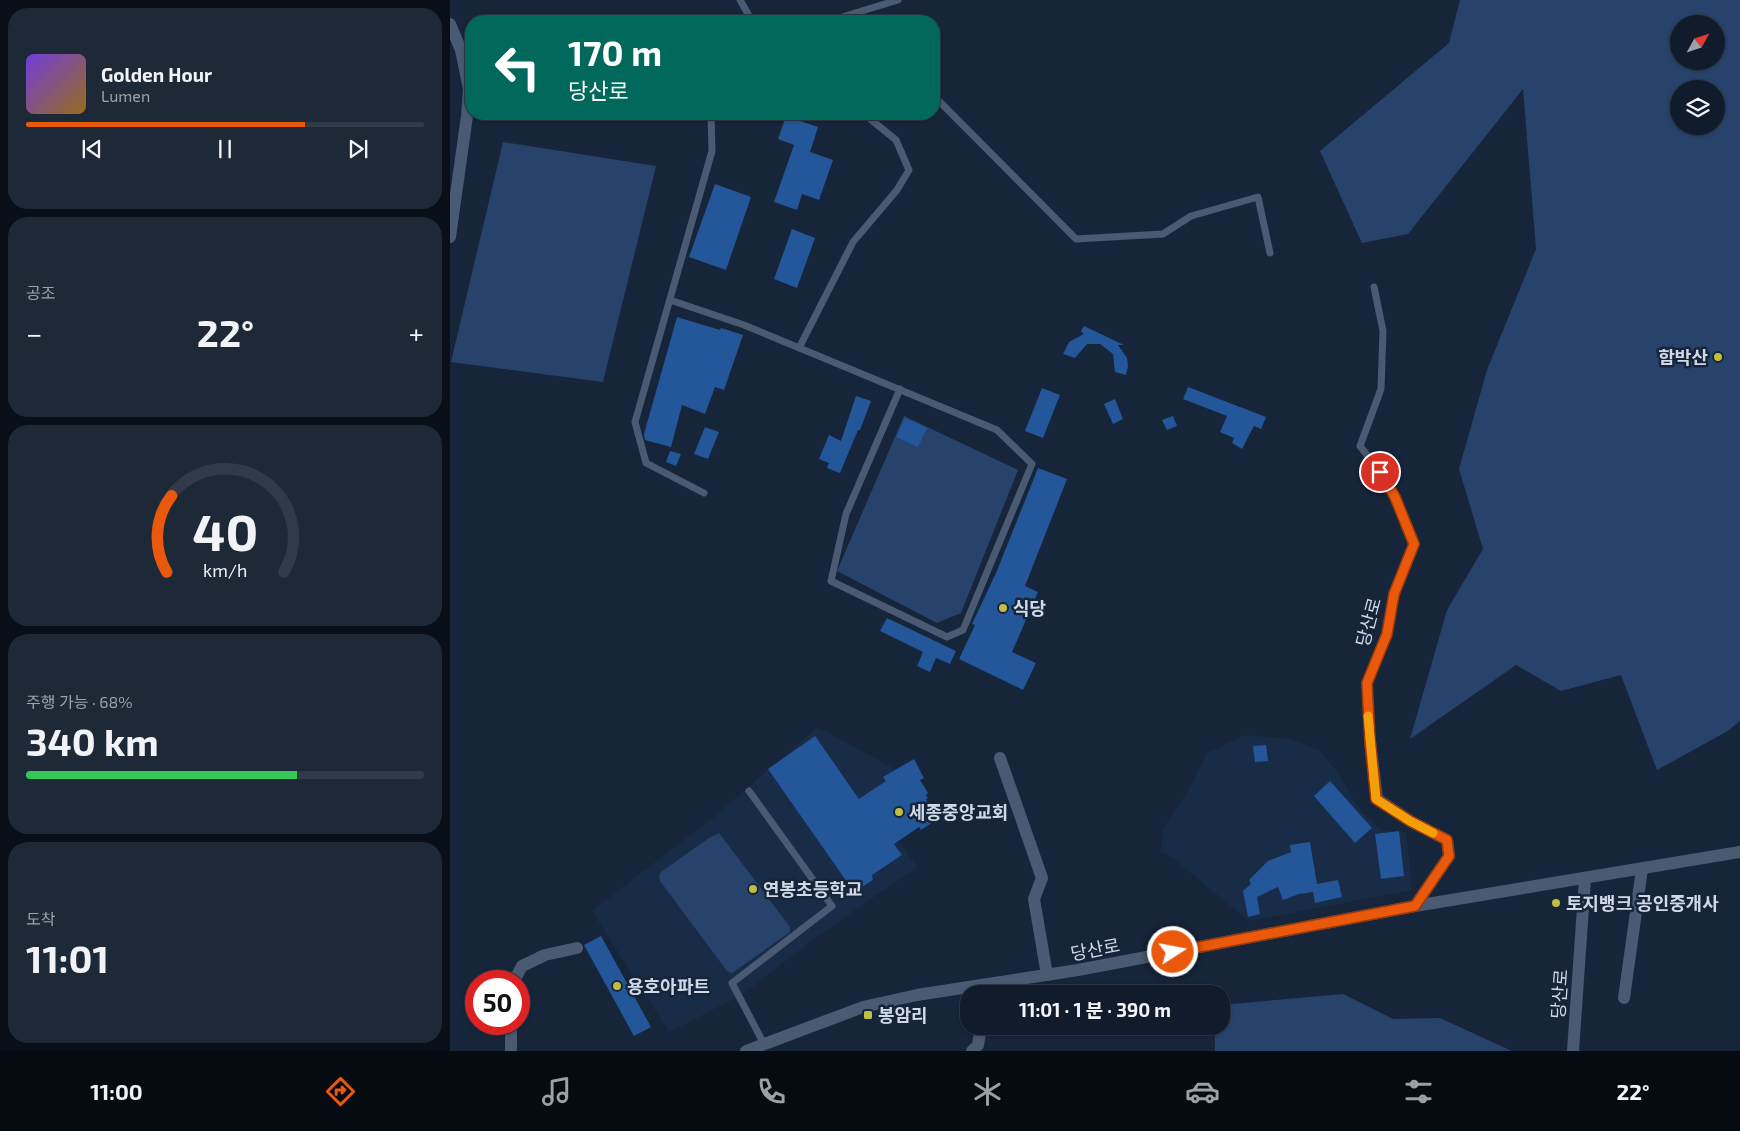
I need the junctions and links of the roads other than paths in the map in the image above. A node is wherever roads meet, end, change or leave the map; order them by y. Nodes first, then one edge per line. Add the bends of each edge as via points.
1 (740, 0) edge
2 (898, 0) edge
3 (749, 15) edge
4 (849, 15) edge
5 (450, 24) edge
6 (465, 70) edge
7 (940, 102) edge
8 (467, 120) edge
9 (712, 120) edge
10 (871, 120) edge
11 (450, 237) edge
12 (1270, 253) dead end
13 (1374, 287) dead end
14 (670, 300) junction
15 (799, 348) junction
16 (900, 389) junction
17 (704, 493) dead end
18 (1370, 742) joint
19 (1000, 758) dead end
20 (749, 791) dead end
21 (1740, 852) edge
22 (1642, 869) junction
23 (1585, 879) junction
24 (1415, 906) junction
25 (576, 948) dead end
26 (520, 970) edge
27 (1047, 976) junction
28 (1003, 985) edge
29 (960, 991) edge
30 (1624, 998) dead end
31 (511, 1035) edge
32 (980, 1035) edge
33 (764, 1044) junction
34 (511, 1051) edge
35 (746, 1051) edge
36 (972, 1051) edge
37 (1573, 1051) edge

1 - 3 lane
2 - 4 lane
5 - 6 street
7 - 12 lane via 1076,239 1164,234 1191,216 1258,197
8 - 11 street
9 - 14 lane via 712,151
10 - 15 lane via 896,140 909,170 897,190 853,242
13 - 18 lane, 당산로 via 1383,331 1381,389 1360,446 1395,497 1414,544 1394,594 1387,634 1367,683
14 - 15 lane via 744,324
14 - 17 lane via 635,422 646,463
15 - 16 lane
16 - 16 lane via 997,430 1032,464 963,630 947,637 831,581 846,514
18 - 24 street, 당산로 via 1376,799 1447,840 1449,856
19 - 27 street via 1042,878 1034,899
20 - 33 lane via 832,906 732,983
21 - 22 street, 당산로
22 - 23 street, 당산로
22 - 30 street
23 - 24 street, 당산로
23 - 37 street, 당산로
24 - 27 street, 당산로
25 - 26 street via 545,955
27 - 28 street, 당산로
29 - 33 street, 당산로 via 917,994 863,1007
31 - 34 street
32 - 36 street via 978,1045
33 - 35 street, 당산로

